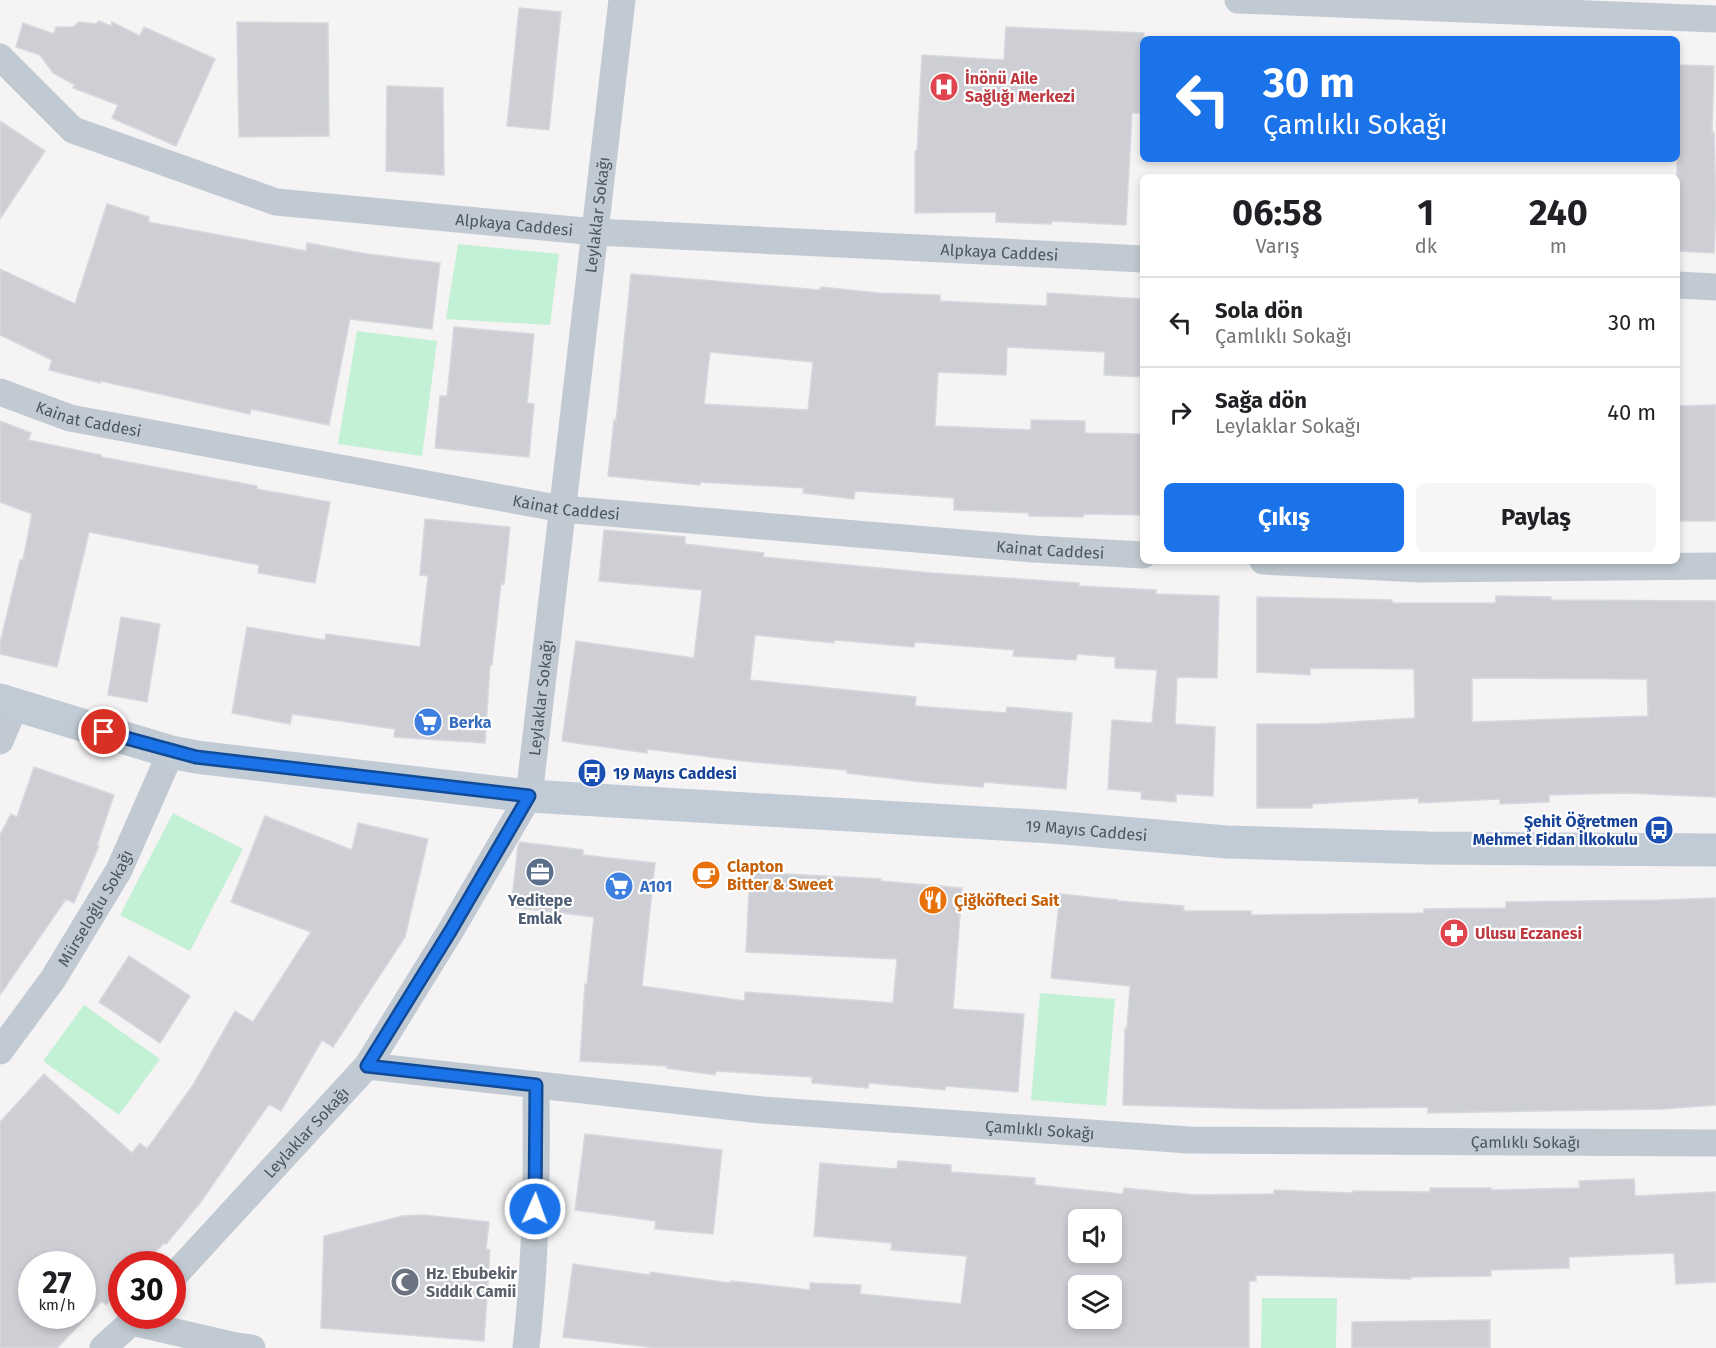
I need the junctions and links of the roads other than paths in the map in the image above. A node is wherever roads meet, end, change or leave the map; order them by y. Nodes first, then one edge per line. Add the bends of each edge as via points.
1 (622, 0) edge
2 (1238, 0) edge
3 (1716, 19) edge
4 (0, 57) edge
5 (596, 232) junction
6 (1140, 259) edge
7 (1680, 285) edge
8 (1716, 287) edge
9 (0, 392) edge
10 (562, 509) junction
11 (1140, 555) edge
12 (1322, 564) edge
13 (1716, 566) edge
14 (7, 703) edge
15 (0, 741) edge
16 (171, 752) junction
17 (529, 796) junction
18 (1716, 850) edge
19 (0, 1051) edge
20 (367, 1066) junction
21 (536, 1085) junction
22 (1716, 1143) edge
23 (186, 1263) edge
24 (124, 1329) edge
25 (172, 1329) edge
26 (103, 1348) edge
27 (252, 1348) edge
28 (526, 1348) edge

1 - 5 street, Leylaklar Sokağı
2 - 3 street
4 - 5 street, Alpkaya Caddesi via 73,130 276,202
5 - 6 street, Alpkaya Caddesi
5 - 10 street, Leylaklar Sokağı
7 - 8 street
9 - 10 street, Kainat Caddesi via 70,418
10 - 11 street, Kainat Caddesi
10 - 17 street, Leylaklar Sokağı
12 - 13 street via 1419,569
14 - 15 street
14 - 16 street, 19 Mayıs Caddesi
16 - 17 street, 19 Mayıs Caddesi
16 - 19 street, Mürseloğlu Sokağı via 119,870 53,979
17 - 18 street, 19 Mayıs Caddesi via 1052,827 1227,842
17 - 20 street, Leylaklar Sokağı
20 - 21 street, Çamlıklı Sokağı
20 - 23 street, Leylaklar Sokağı
21 - 22 street, Çamlıklı Sokağı via 762,1110 1189,1140
21 - 28 street via 533,1290
24 - 26 street
25 - 27 street

